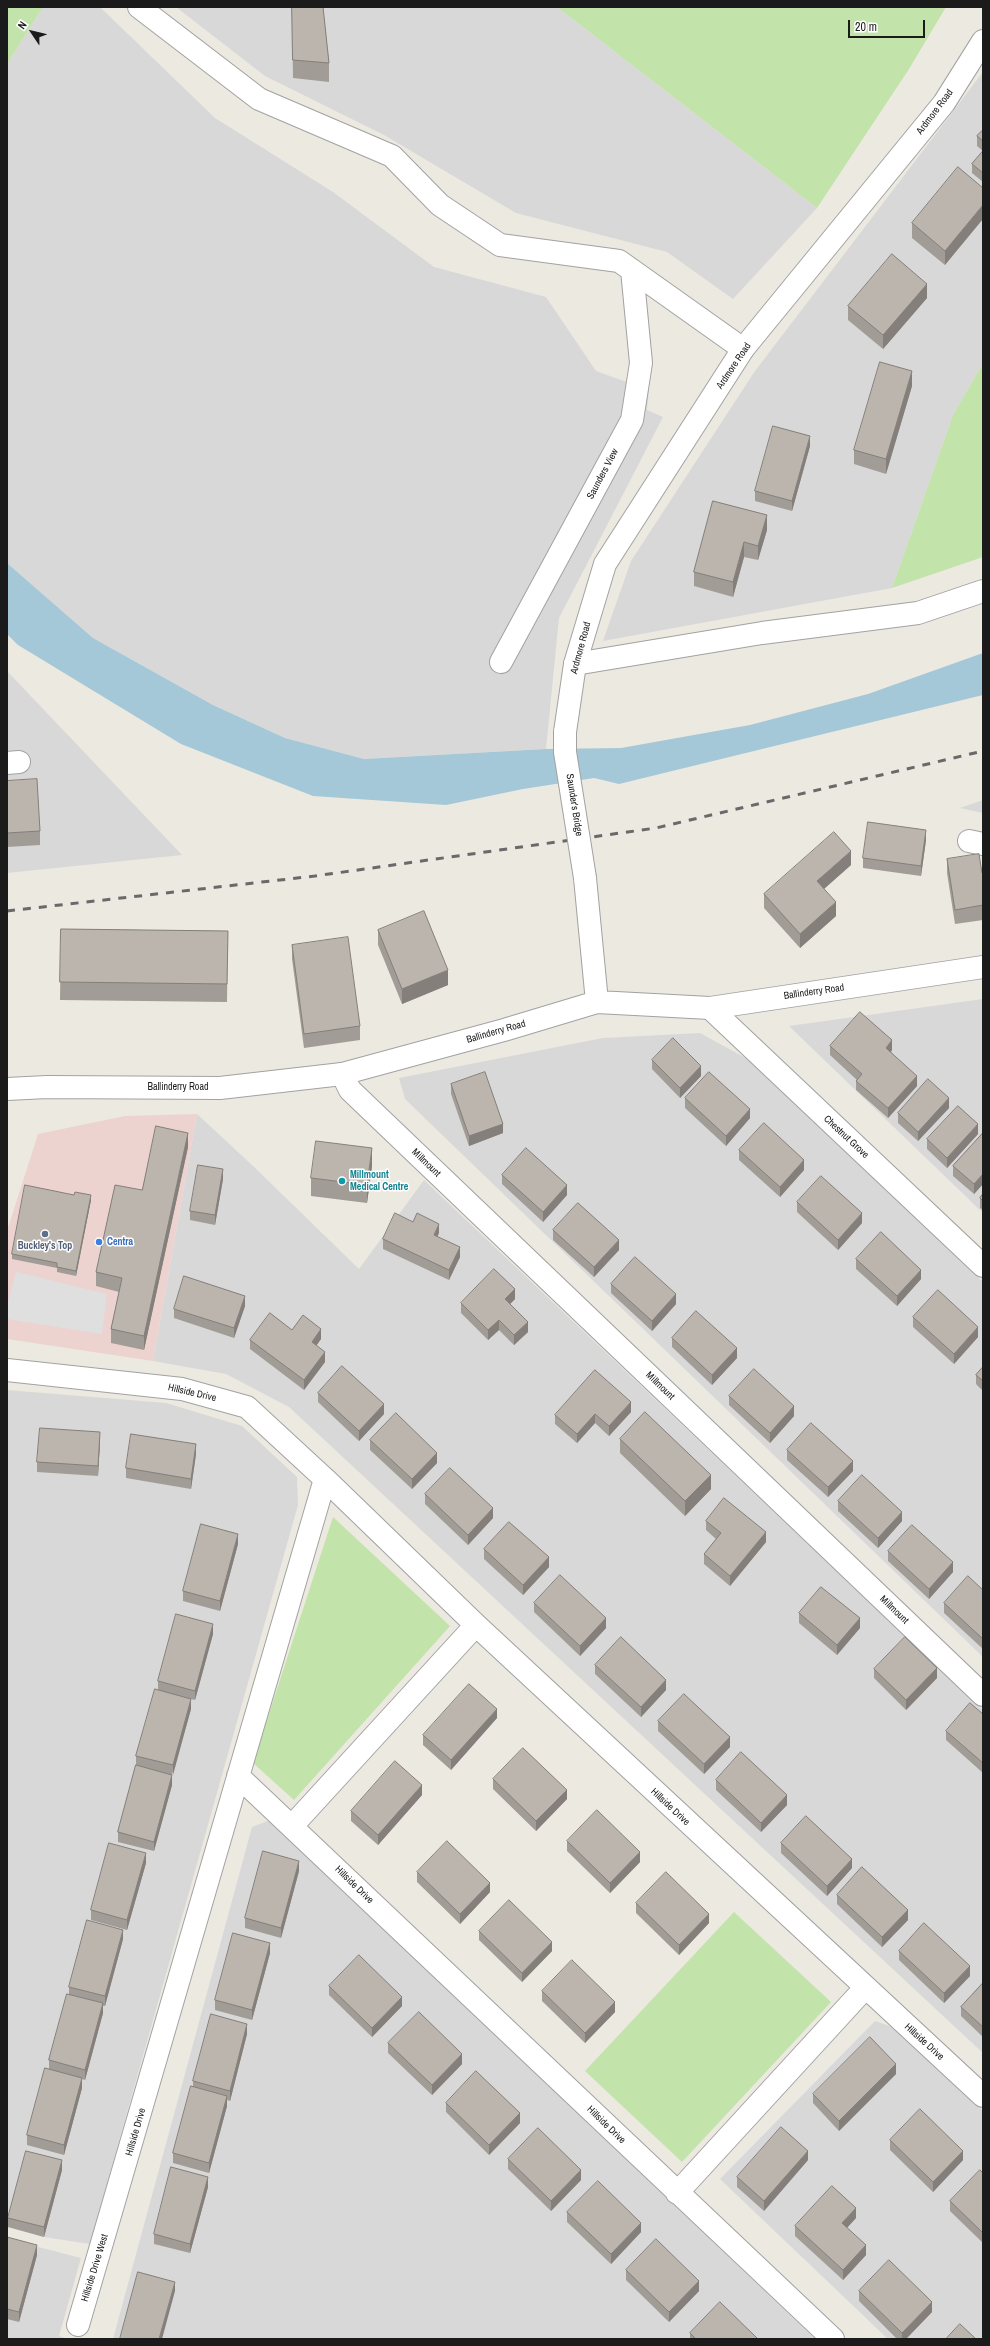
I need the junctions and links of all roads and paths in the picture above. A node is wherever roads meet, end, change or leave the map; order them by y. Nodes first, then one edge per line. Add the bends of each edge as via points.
1 (139, 7) edge
2 (983, 41) edge
3 (632, 270) junction
4 (743, 349) junction
5 (983, 591) edge
6 (501, 662) dead end
7 (575, 664) junction
8 (565, 732) joint
9 (983, 967) edge
10 (597, 1002) junction
11 (710, 1008) junction
12 (342, 1074) junction
13 (7, 1089) edge
14 (983, 1266) edge
15 (7, 1370) edge
16 (325, 1479) junction
17 (476, 1625) junction
18 (983, 1695) edge
19 (238, 1776) junction
20 (292, 1826) junction
21 (865, 1988) junction
22 (983, 2096) edge
23 (678, 2193) junction
24 (113, 2211) joint
25 (78, 2325) dead end
26 (832, 2339) edge

1 - 3 street via 259,99 392,156 440,205 500,245 619,260
2 - 4 street, Ardmore Road via 944,103
3 - 4 street
3 - 6 street, Saunders View via 641,363 632,420
4 - 7 street, Ardmore Road via 605,564
5 - 7 street via 918,613 762,633
7 - 8 street, Ardmore Road
8 - 10 street, Saunder's Bridge, bridge via 565,752 585,878
9 - 11 street, Ballinderry Road
10 - 11 street, Ballinderry Road
10 - 12 street, Ballinderry Road
11 - 14 street, Chestnut Grove
12 - 13 street, Ballinderry Road via 220,1088
12 - 18 street, Millmount via 350,1090
15 - 16 street, Hillside Drive via 182,1389 247,1407
16 - 17 street, Hillside Drive
16 - 19 street, Hillside Drive
17 - 20 street
17 - 21 street, Hillside Drive
19 - 20 street, Hillside Drive
19 - 24 street, Hillside Drive
20 - 23 street, Hillside Drive
21 - 22 street, Hillside Drive
21 - 23 street
23 - 26 street, Hillside Drive
24 - 25 street, Hillside Drive West

